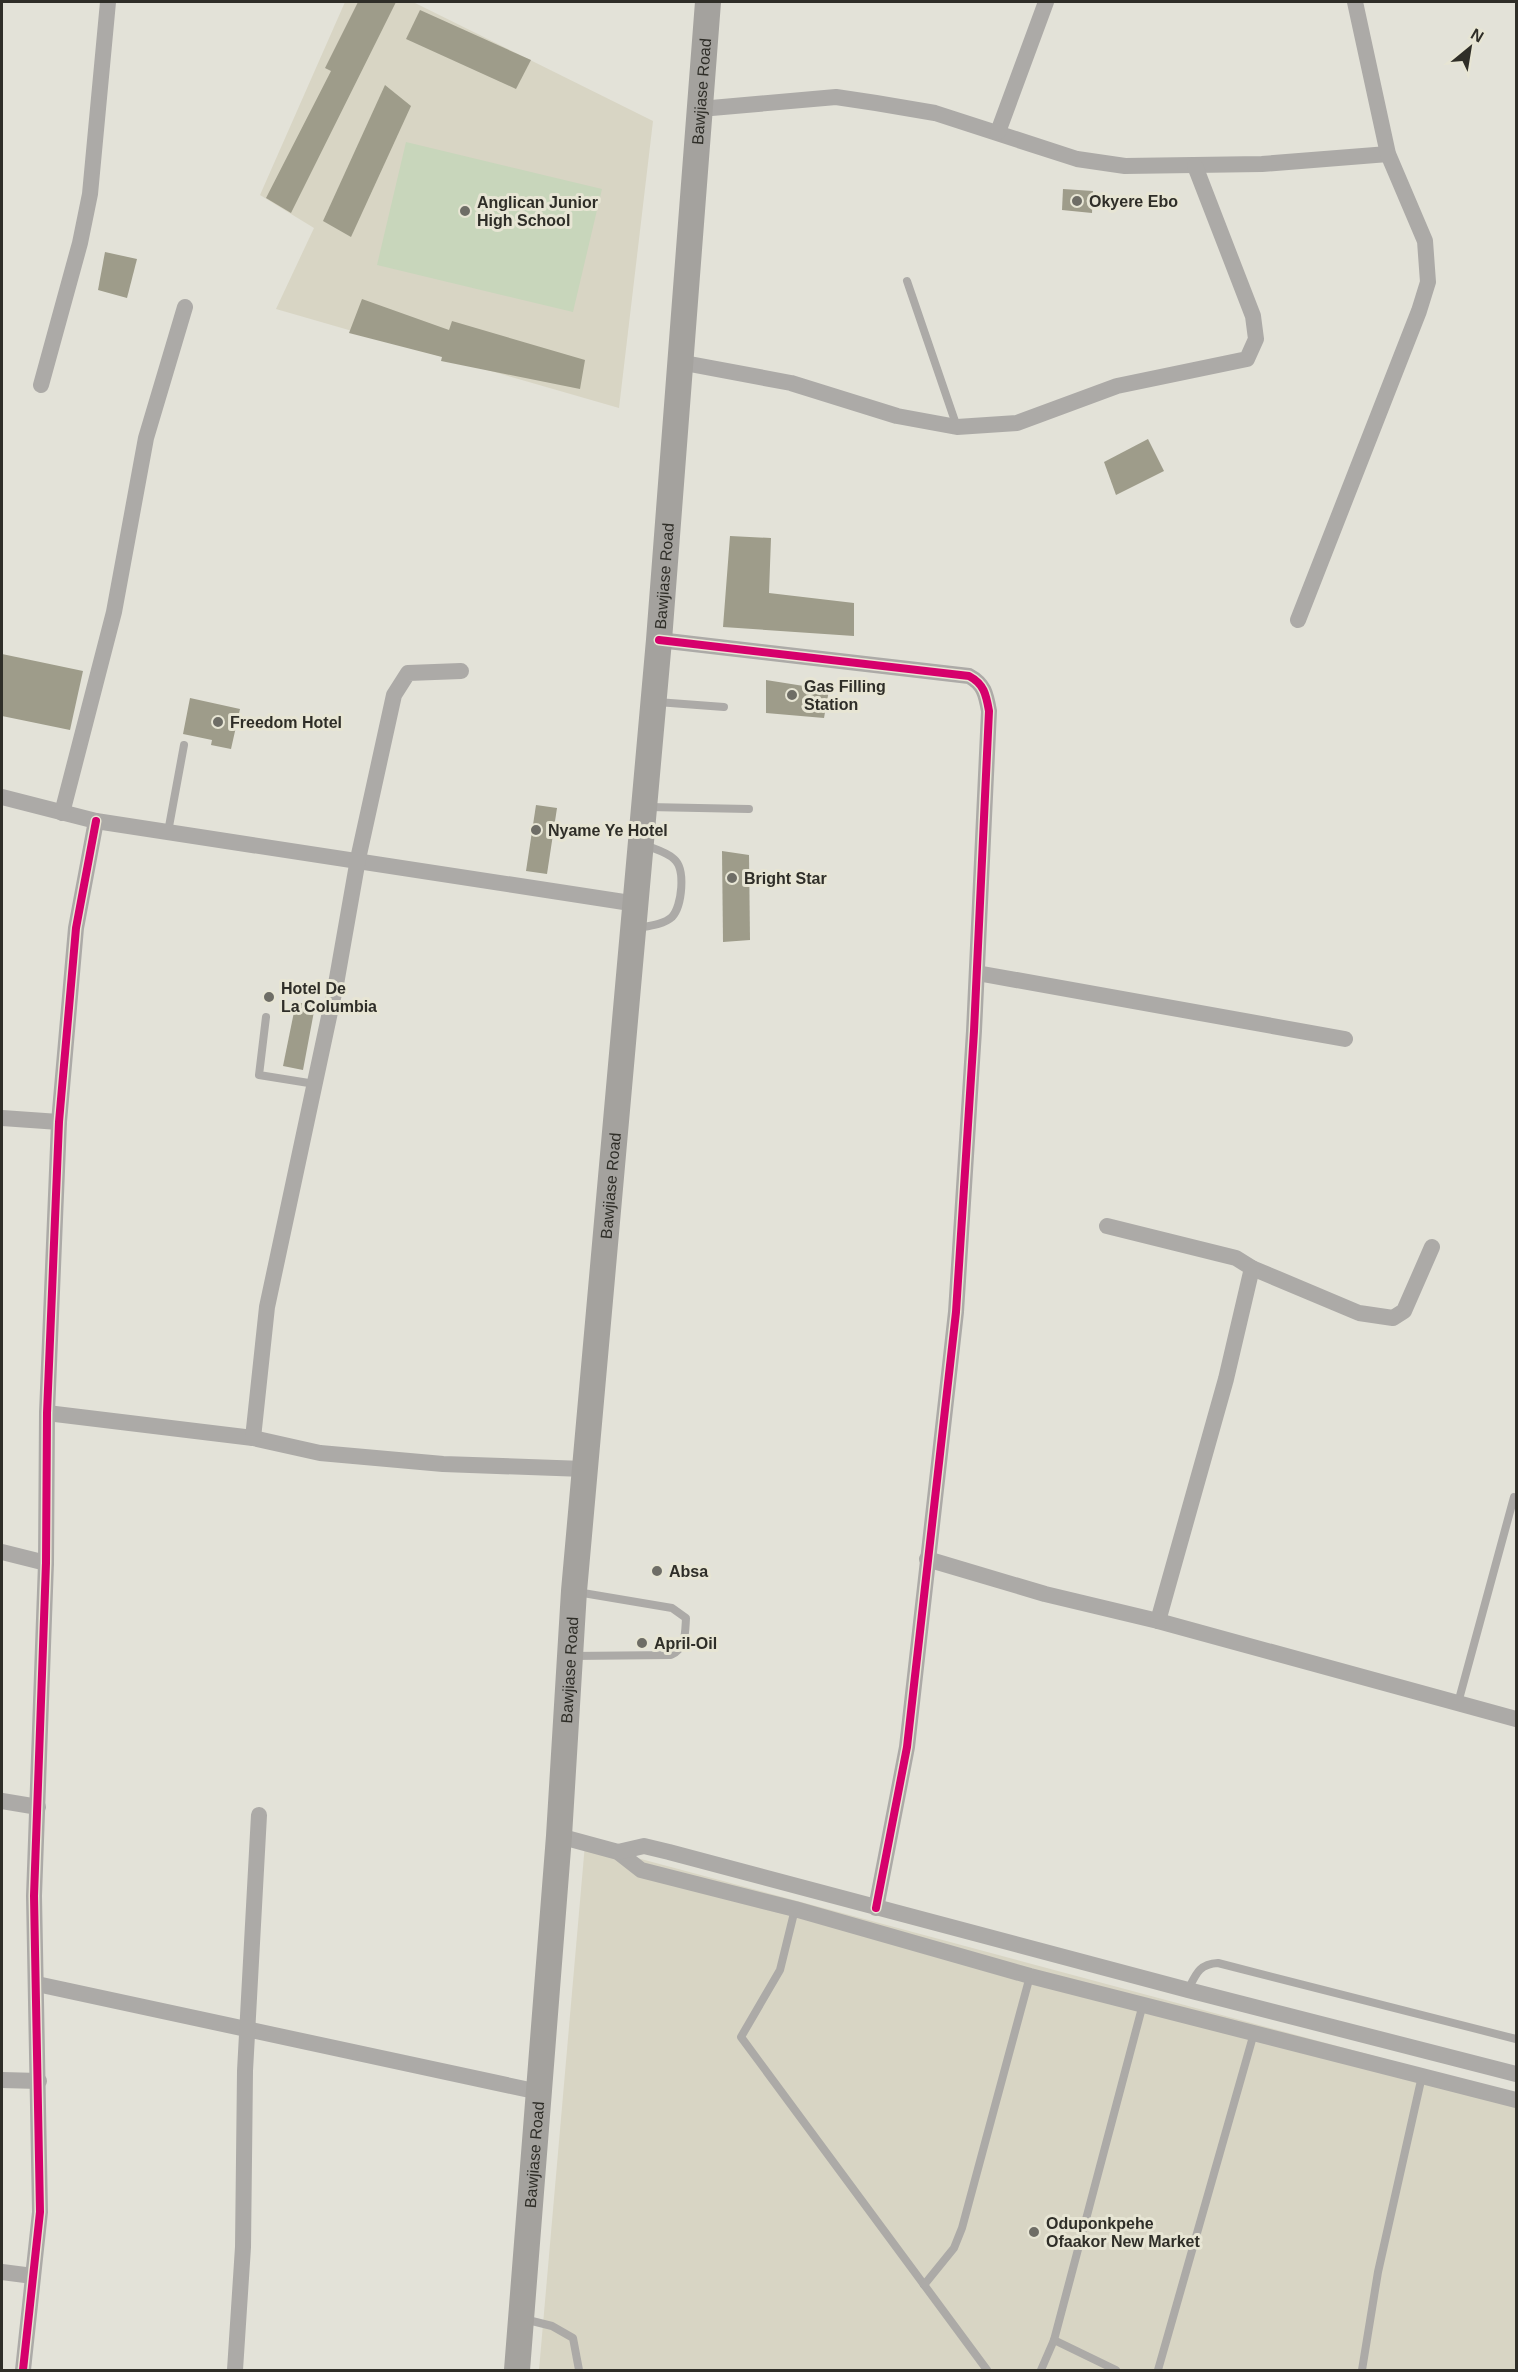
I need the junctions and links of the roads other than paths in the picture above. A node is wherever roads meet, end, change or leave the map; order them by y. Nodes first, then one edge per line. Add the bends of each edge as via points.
1 (108, 2) edge
2 (708, 2) edge
3 (1046, 2) edge
4 (1355, 2) edge
5 (700, 109) junction
6 (998, 132) junction
7 (1388, 154) junction
8 (1195, 166) junction
9 (907, 281) dead end
10 (185, 307) dead end
11 (679, 362) junction
12 (41, 385) dead end
13 (957, 427) junction
14 (1298, 620) dead end
15 (659, 640) junction
16 (461, 671) dead end
17 (654, 701) junction
18 (724, 707) dead end
19 (184, 745) dead end
20 (2, 798) edge
21 (645, 807) junction
22 (749, 809) dead end
23 (62, 813) junction
24 (96, 821) junction
25 (168, 832) junction
26 (641, 844) junction
27 (358, 859) junction
28 (635, 916) junction
29 (977, 973) junction
30 (266, 1017) dead end
31 (1345, 1039) dead end
32 (315, 1084) junction
33 (2, 1118) edge
34 (59, 1122) junction
35 (1107, 1226) dead end
36 (1432, 1247) dead end
37 (1252, 1268) junction
38 (46, 1413) junction
39 (253, 1438) junction
40 (584, 1469) junction
41 (1514, 1497) dead end
42 (2, 1552) edge
43 (927, 1559) junction
44 (46, 1563) junction
45 (574, 1591) junction
46 (1158, 1620) junction
47 (568, 1656) junction
48 (1458, 1703) junction
49 (1516, 1719) edge
50 (2, 1801) edge
51 (38, 1807) junction
52 (259, 1815) dead end
53 (559, 1836) junction
54 (618, 1852) junction
55 (876, 1908) junction
56 (795, 1909) junction
57 (1030, 1976) junction
58 (37, 1984) junction
59 (1188, 1990) junction
60 (1143, 2004) junction
61 (247, 2031) junction
62 (1254, 2033) junction
63 (1516, 2039) edge
64 (1516, 2074) edge
65 (1422, 2076) junction
66 (2, 2080) edge
67 (39, 2081) junction
68 (539, 2092) junction
69 (1516, 2100) edge
70 (2, 2272) edge
71 (33, 2276) junction
72 (924, 2285) junction
73 (521, 2318) junction
74 (1054, 2340) junction
75 (24, 2370) edge
76 (236, 2370) edge
77 (517, 2370) edge
78 (579, 2370) edge
79 (987, 2370) edge
80 (1041, 2370) edge
81 (1116, 2370) edge
82 (1158, 2370) edge
83 (1362, 2370) edge

1 - 12 street via 90,194
2 - 5 main road, Bawjiase Road
3 - 6 street
4 - 7 street
5 - 6 street via 836,97 934,113
5 - 11 main road, Bawjiase Road
6 - 8 street via 1077,159 1125,166
7 - 8 street
7 - 14 street via 1425,241 1428,282
8 - 13 street via 1253,316 1256,339 1247,359 1117,386 1017,423
9 - 13 lane
10 - 23 street via 146,438 114,612
11 - 13 street via 791,383 897,416
11 - 15 main road, Bawjiase Road
15 - 17 main road, Bawjiase Road
15 - 29 street via 969,676 978,681 985,690 990,711
16 - 27 street via 408,673 401,682 394,695
17 - 18 lane
17 - 21 main road, Bawjiase Road
19 - 25 lane
20 - 23 street
21 - 22 lane
21 - 26 main road, Bawjiase Road
23 - 24 street
24 - 25 street
24 - 34 street via 76,928
25 - 27 street
26 - 28 main road, Bawjiase Road
26 - 28 lane via 674,859 680,867 681,880 677,908 671,917 660,923
27 - 28 street
27 - 32 street
28 - 40 main road, Bawjiase Road
29 - 31 street
29 - 43 street via 956,1312
30 - 32 lane via 259,1075
32 - 39 street via 267,1307
33 - 34 street
34 - 38 street
35 - 37 street via 1236,1258
36 - 37 street via 1404,1311 1393,1318 1359,1312
37 - 46 street via 1226,1379
38 - 39 street
38 - 44 street
39 - 40 street via 320,1453 443,1464
40 - 45 main road, Bawjiase Road
41 - 48 lane
42 - 44 street
43 - 46 street via 1045,1594
43 - 55 street via 907,1747
44 - 51 street
45 - 47 main road, Bawjiase Road
45 - 47 lane via 672,1608 686,1618 684,1642 680,1651 671,1655
46 - 48 street
47 - 53 main road, Bawjiase Road
48 - 49 street
50 - 51 street
51 - 58 street via 34,1896
52 - 61 street
53 - 54 street
53 - 68 main road, Bawjiase Road
54 - 55 street via 644,1846
54 - 56 street via 641,1870
55 - 59 street
56 - 57 street
56 - 72 lane via 780,1970 741,2037
57 - 60 street
57 - 72 lane via 962,2228 954,2248
58 - 61 street
58 - 67 street
59 - 63 lane via 1197,1971 1206,1964 1218,1963
59 - 64 street
60 - 62 street
60 - 74 lane
61 - 68 street
61 - 76 street via 243,2247
62 - 65 street
62 - 82 lane
65 - 69 street
65 - 83 lane via 1378,2272
66 - 67 street
67 - 71 street via 40,2212
68 - 73 main road, Bawjiase Road
70 - 71 street
71 - 75 street
72 - 79 lane
73 - 77 main road, Bawjiase Road
73 - 78 lane via 552,2326 573,2338
74 - 80 lane
74 - 81 lane

